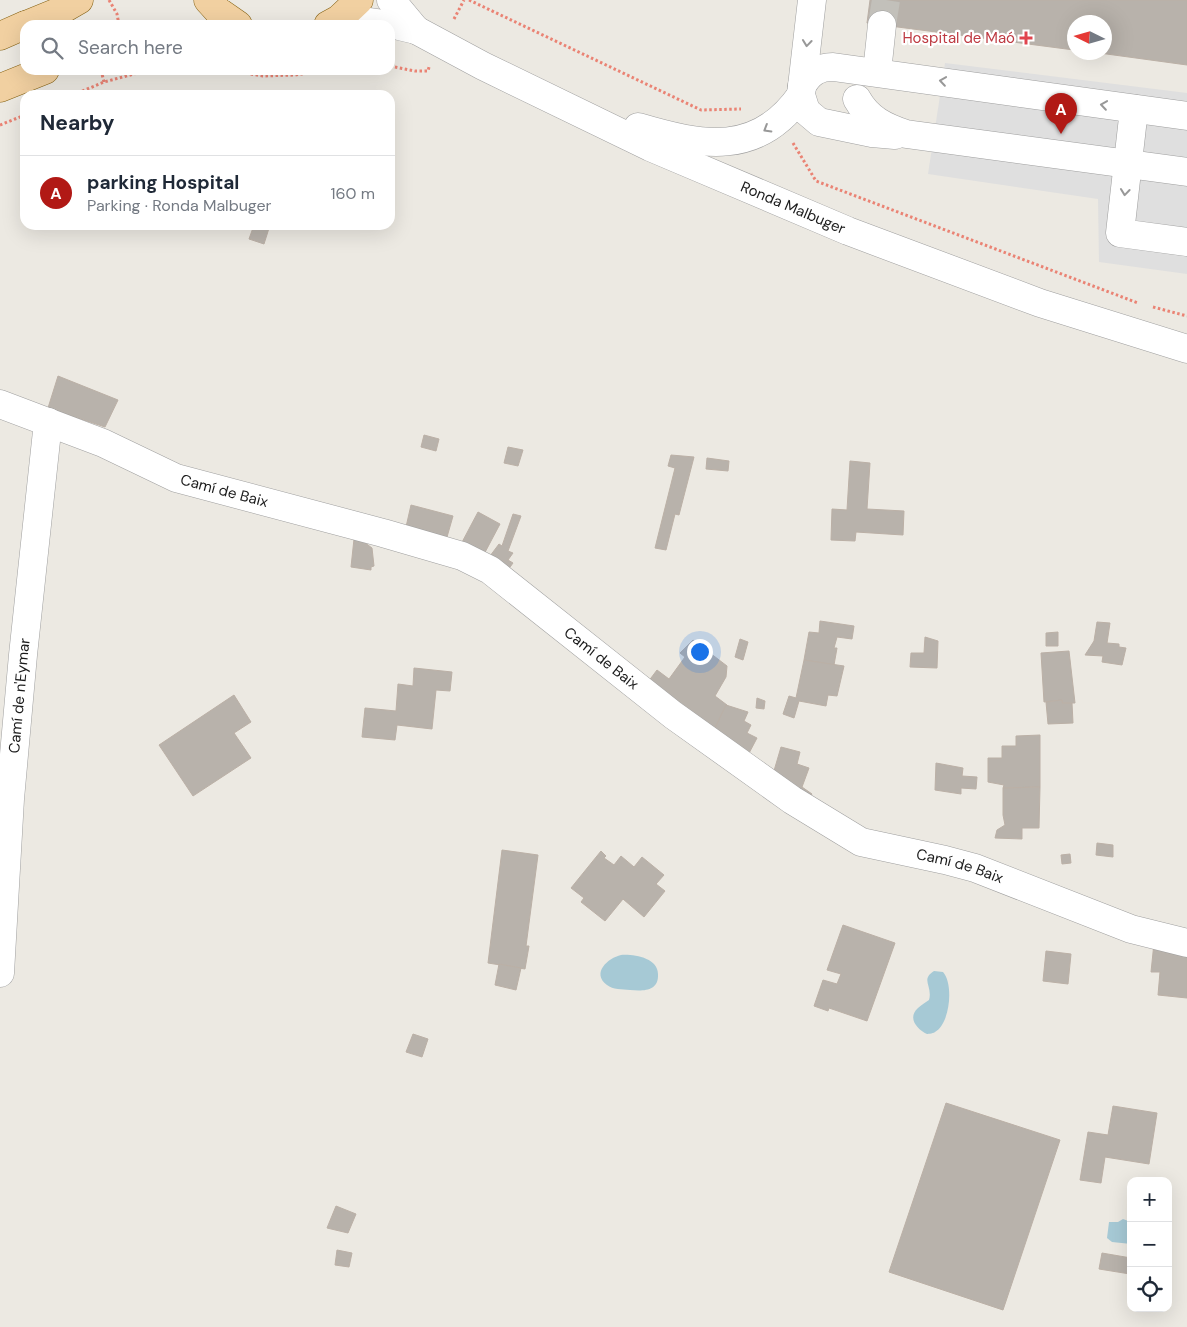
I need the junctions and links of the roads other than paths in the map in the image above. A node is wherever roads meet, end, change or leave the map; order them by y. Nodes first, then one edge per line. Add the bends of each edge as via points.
1 (79, 0) edge
2 (208, 0) edge
3 (359, 0) edge
4 (392, 0) edge
5 (812, 0) edge
6 (38, 20) edge
7 (228, 20) edge
8 (337, 20) edge
9 (395, 25) edge
10 (882, 25) tunnel mouth
11 (20, 27) edge
12 (416, 30) junction
13 (0, 36) edge
14 (833, 67) junction
15 (878, 72) junction
16 (32, 75) edge
17 (0, 88) edge
18 (802, 91) junction
19 (544, 96) junction
20 (857, 100) junction
21 (1134, 109) junction
22 (1187, 116) edge
23 (827, 123) junction
24 (921, 137) junction
25 (1128, 164) junction
26 (1187, 172) edge
27 (1187, 242) edge
28 (1187, 349) edge
29 (0, 404) edge
30 (48, 422) junction
31 (1187, 943) edge
32 (0, 973) edge

1 - 6 main road
2 - 7 main road
3 - 8 main road
4 - 12 street, Ronda Malbuger
5 -> 18 street
9 - 12 street, Ronda Malbuger
10 - 15 street
11 - 13 main road
12 - 19 street, Ronda Malbuger
14 - 15 street
14 - 18 street via 811,73
14 - 20 street via 852,78
21 -> 15 street
16 - 17 main road
18 -> 19 street via 785,116 774,124 746,139 728,142 665,135
18 - 23 street via 806,111 819,122
19 - 28 street, Ronda Malbuger via 650,147 848,231 1040,303
20 - 23 street via 843,120
20 - 24 street via 862,109 883,126
21 - 22 street
21 - 25 street
23 - 24 street via 872,133
24 - 25 street
25 - 26 street
25 -> 27 street via 1120,233
29 - 30 street, Camí de Baix
30 - 31 street, Camí de Baix via 103,442 176,478 462,556 490,570 666,710 726,753 792,800 862,842 975,868 1131,929
30 - 32 street, Camí de n'Eymar via 10,799

